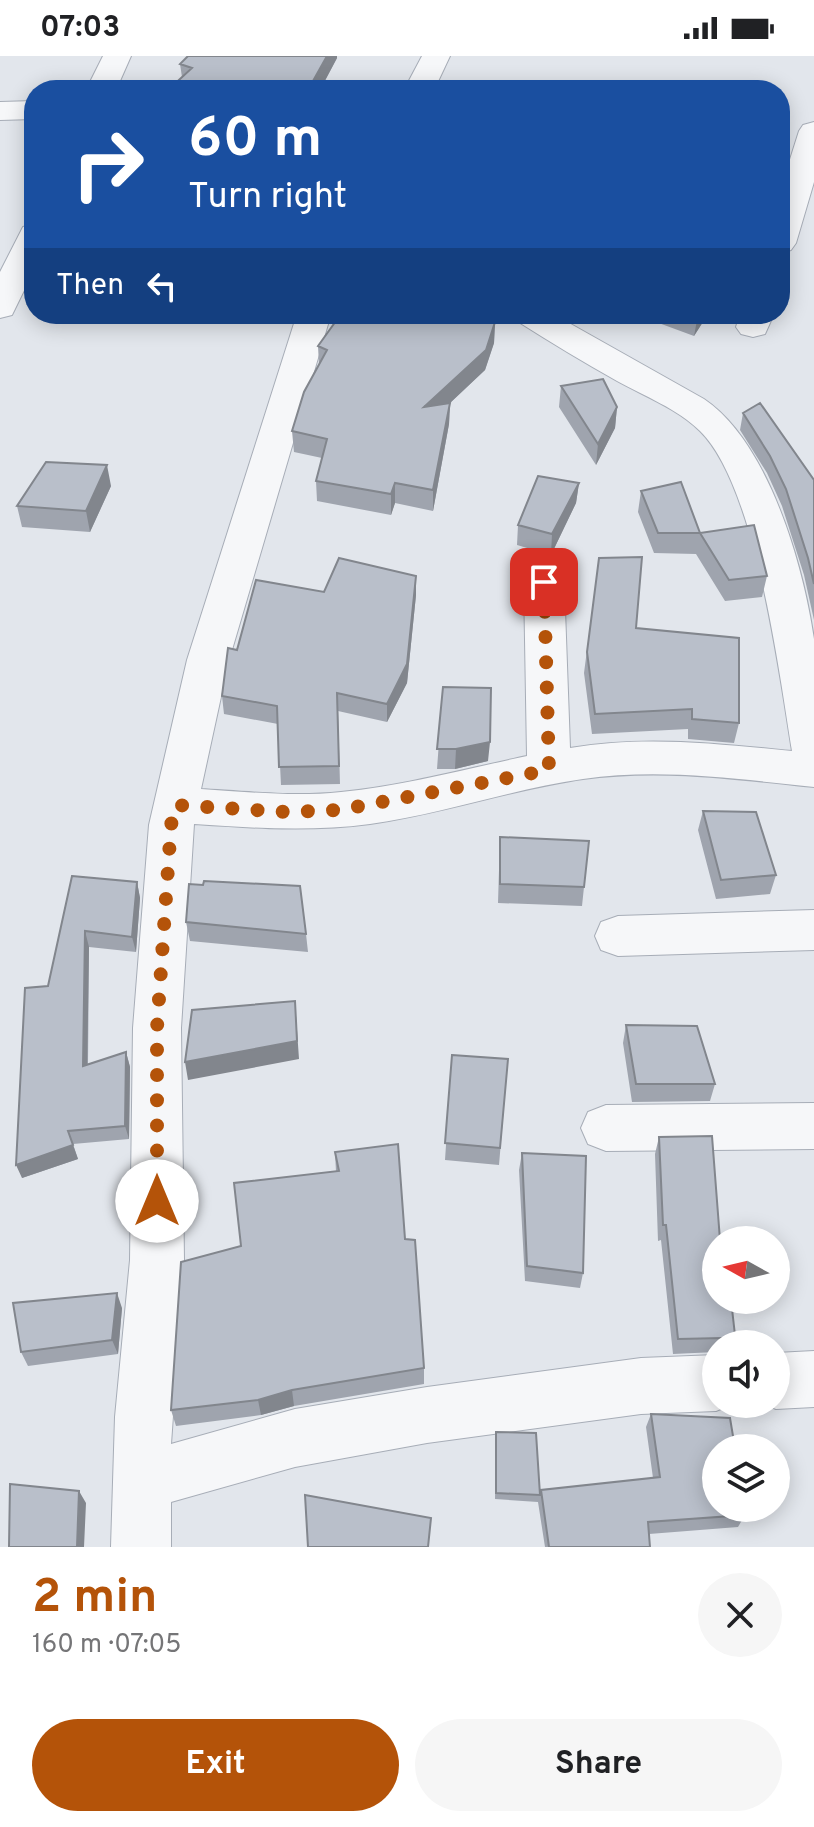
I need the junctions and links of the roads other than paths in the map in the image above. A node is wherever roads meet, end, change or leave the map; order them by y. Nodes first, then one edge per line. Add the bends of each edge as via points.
1 (117, 56) edge
2 (436, 56) edge
3 (106, 80) edge
4 (424, 80) edge
5 (24, 110) edge
6 (0, 111) edge
7 (814, 131) edge
8 (790, 210) edge
9 (24, 256) edge
10 (0, 308) edge
11 (311, 324) edge
12 (554, 324) edge
13 (544, 582) dead end
14 (814, 752) edge
15 (549, 770) junction
16 (814, 770) edge
17 (176, 805) junction
18 (814, 930) edge
19 (618, 936) dead end
20 (814, 1126) edge
21 (606, 1128) dead end
22 (814, 1379) edge
23 (790, 1380) edge
24 (702, 1384) edge
25 (142, 1481) junction
26 (141, 1547) edge

1 - 3 street
2 - 4 street
5 - 6 street
7 - 8 street
9 - 10 street
11 - 17 street via 208,660
12 - 14 street via 689,406 732,444 776,560
13 - 15 street
15 - 16 street via 642,758
15 - 17 street via 340,810
17 - 25 street via 157,1028 157,1260
18 - 19 street
20 - 21 street
22 - 23 street
24 - 25 street via 641,1386 427,1415 295,1438
25 - 26 street

